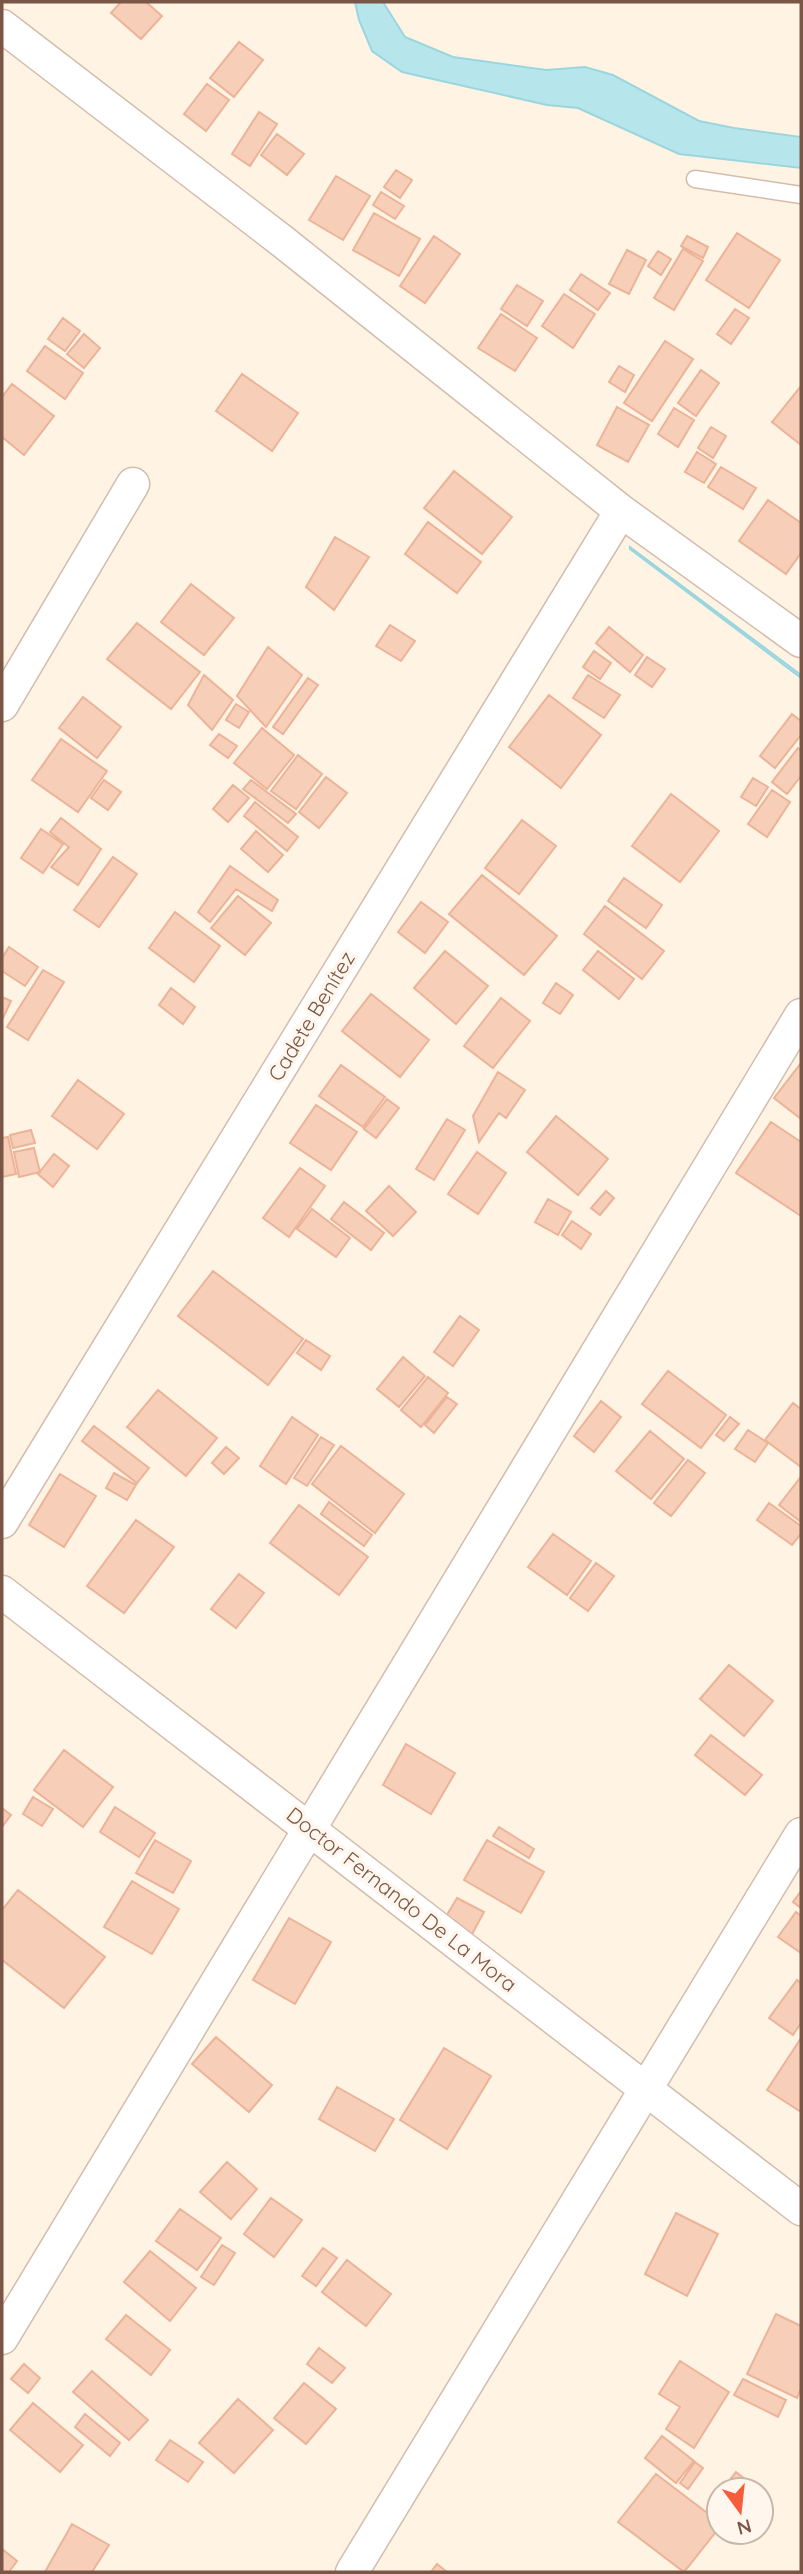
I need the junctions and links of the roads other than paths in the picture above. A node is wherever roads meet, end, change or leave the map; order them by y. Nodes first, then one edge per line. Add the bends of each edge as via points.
1 (2, 26) edge
2 (695, 179) dead end
3 (801, 195) edge
4 (133, 484) dead end
5 (621, 511) junction
6 (801, 641) edge
7 (2, 705) edge
8 (801, 1015) edge
9 (2, 1522) edge
10 (2, 1592) edge
11 (310, 1828) junction
12 (801, 1834) edge
13 (646, 2089) junction
14 (801, 2209) edge
15 (2, 2338) edge
16 (352, 2572) edge

1 - 5 street
2 - 3 lane
4 - 7 street
5 - 6 street
5 - 9 street, Cadete Benítez
8 - 11 street
10 - 11 street, Doctor Fernando De La Mora
11 - 13 street, Doctor Fernando De La Mora
11 - 15 street
12 - 13 street
13 - 14 street, Doctor Fernando De La Mora
13 - 16 street

